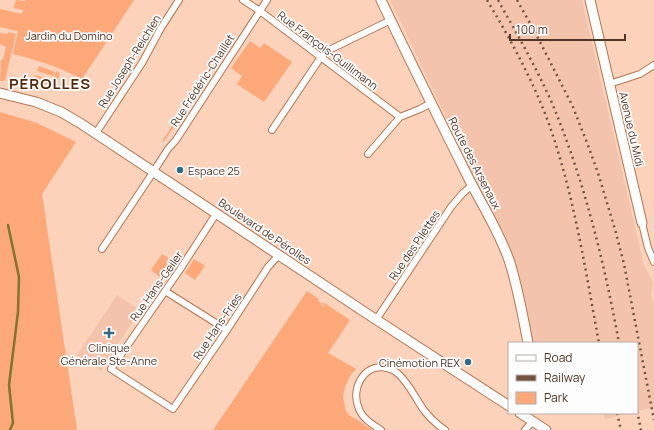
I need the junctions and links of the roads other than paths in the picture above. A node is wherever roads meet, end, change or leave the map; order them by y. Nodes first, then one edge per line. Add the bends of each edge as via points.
1 (179, 0) edge
2 (243, 0) edge
3 (268, 0) edge
4 (381, 0) edge
5 (590, 0) edge
6 (260, 11) junction
7 (391, 20) junction
8 (322, 57) junction
9 (654, 65) edge
10 (609, 84) junction
11 (0, 93) edge
12 (431, 103) junction
13 (400, 117) junction
14 (272, 130) dead end
15 (96, 133) junction
16 (368, 154) dead end
17 (153, 171) junction
18 (472, 185) junction
19 (216, 214) junction
20 (642, 223) joint
21 (102, 249) dead end
22 (279, 255) junction
23 (654, 262) edge
24 (165, 291) junction
25 (376, 320) junction
26 (226, 330) junction
27 (528, 342) edge
28 (508, 405) edge
29 (173, 409) joint
30 (522, 414) edge
31 (537, 414) edge
32 (533, 421) junction
33 (381, 430) edge
34 (445, 430) edge
35 (525, 430) edge
36 (546, 430) edge

1 - 15 street, Rue Joseph-Reichlen
2 - 6 street, Rue François-Guillimann
3 - 6 street, Rue Frédéric-Chaillet
4 - 7 main road, Route des Arsenaux
5 - 10 main road, Avenue du Midi
6 - 8 street, Rue François-Guillimann
6 - 17 street, Rue Frédéric-Chaillet
7 - 8 street via 327,51
7 - 12 main road, Route des Arsenaux
8 - 13 street, Rue François-Guillimann
8 - 14 street
9 - 10 street via 640,74
10 - 20 main road, Avenue du Midi
11 - 15 main road, Boulevard de Pérolles via 49,107
12 - 13 street
12 - 18 main road, Route des Arsenaux
13 - 16 street
15 - 17 main road, Boulevard de Pérolles
17 - 19 main road, Boulevard de Pérolles
17 - 21 street, Rue Frédéric-Chaillet
18 - 25 street, Rue des Pilettes via 451,207
18 - 27 main road, Route des Arsenaux via 510,263
19 - 22 main road, Boulevard de Pérolles
19 - 24 street, Rue Hans-Geiler
20 - 23 street, Avenue du Midi
22 - 25 main road, Boulevard de Pérolles
22 - 26 street, Rue Hans-Fries via 268,267
24 - 26 street
24 - 29 street, Rue Hans-Geiler via 111,369
25 - 28 main road, Boulevard de Pérolles
26 - 29 street, Rue Hans-Fries
30 - 32 main road
31 - 32 main road
32 - 35 street
32 - 36 main road
33 - 34 street via 362,416 356,398 357,386 363,376 380,368 398,374 423,409

